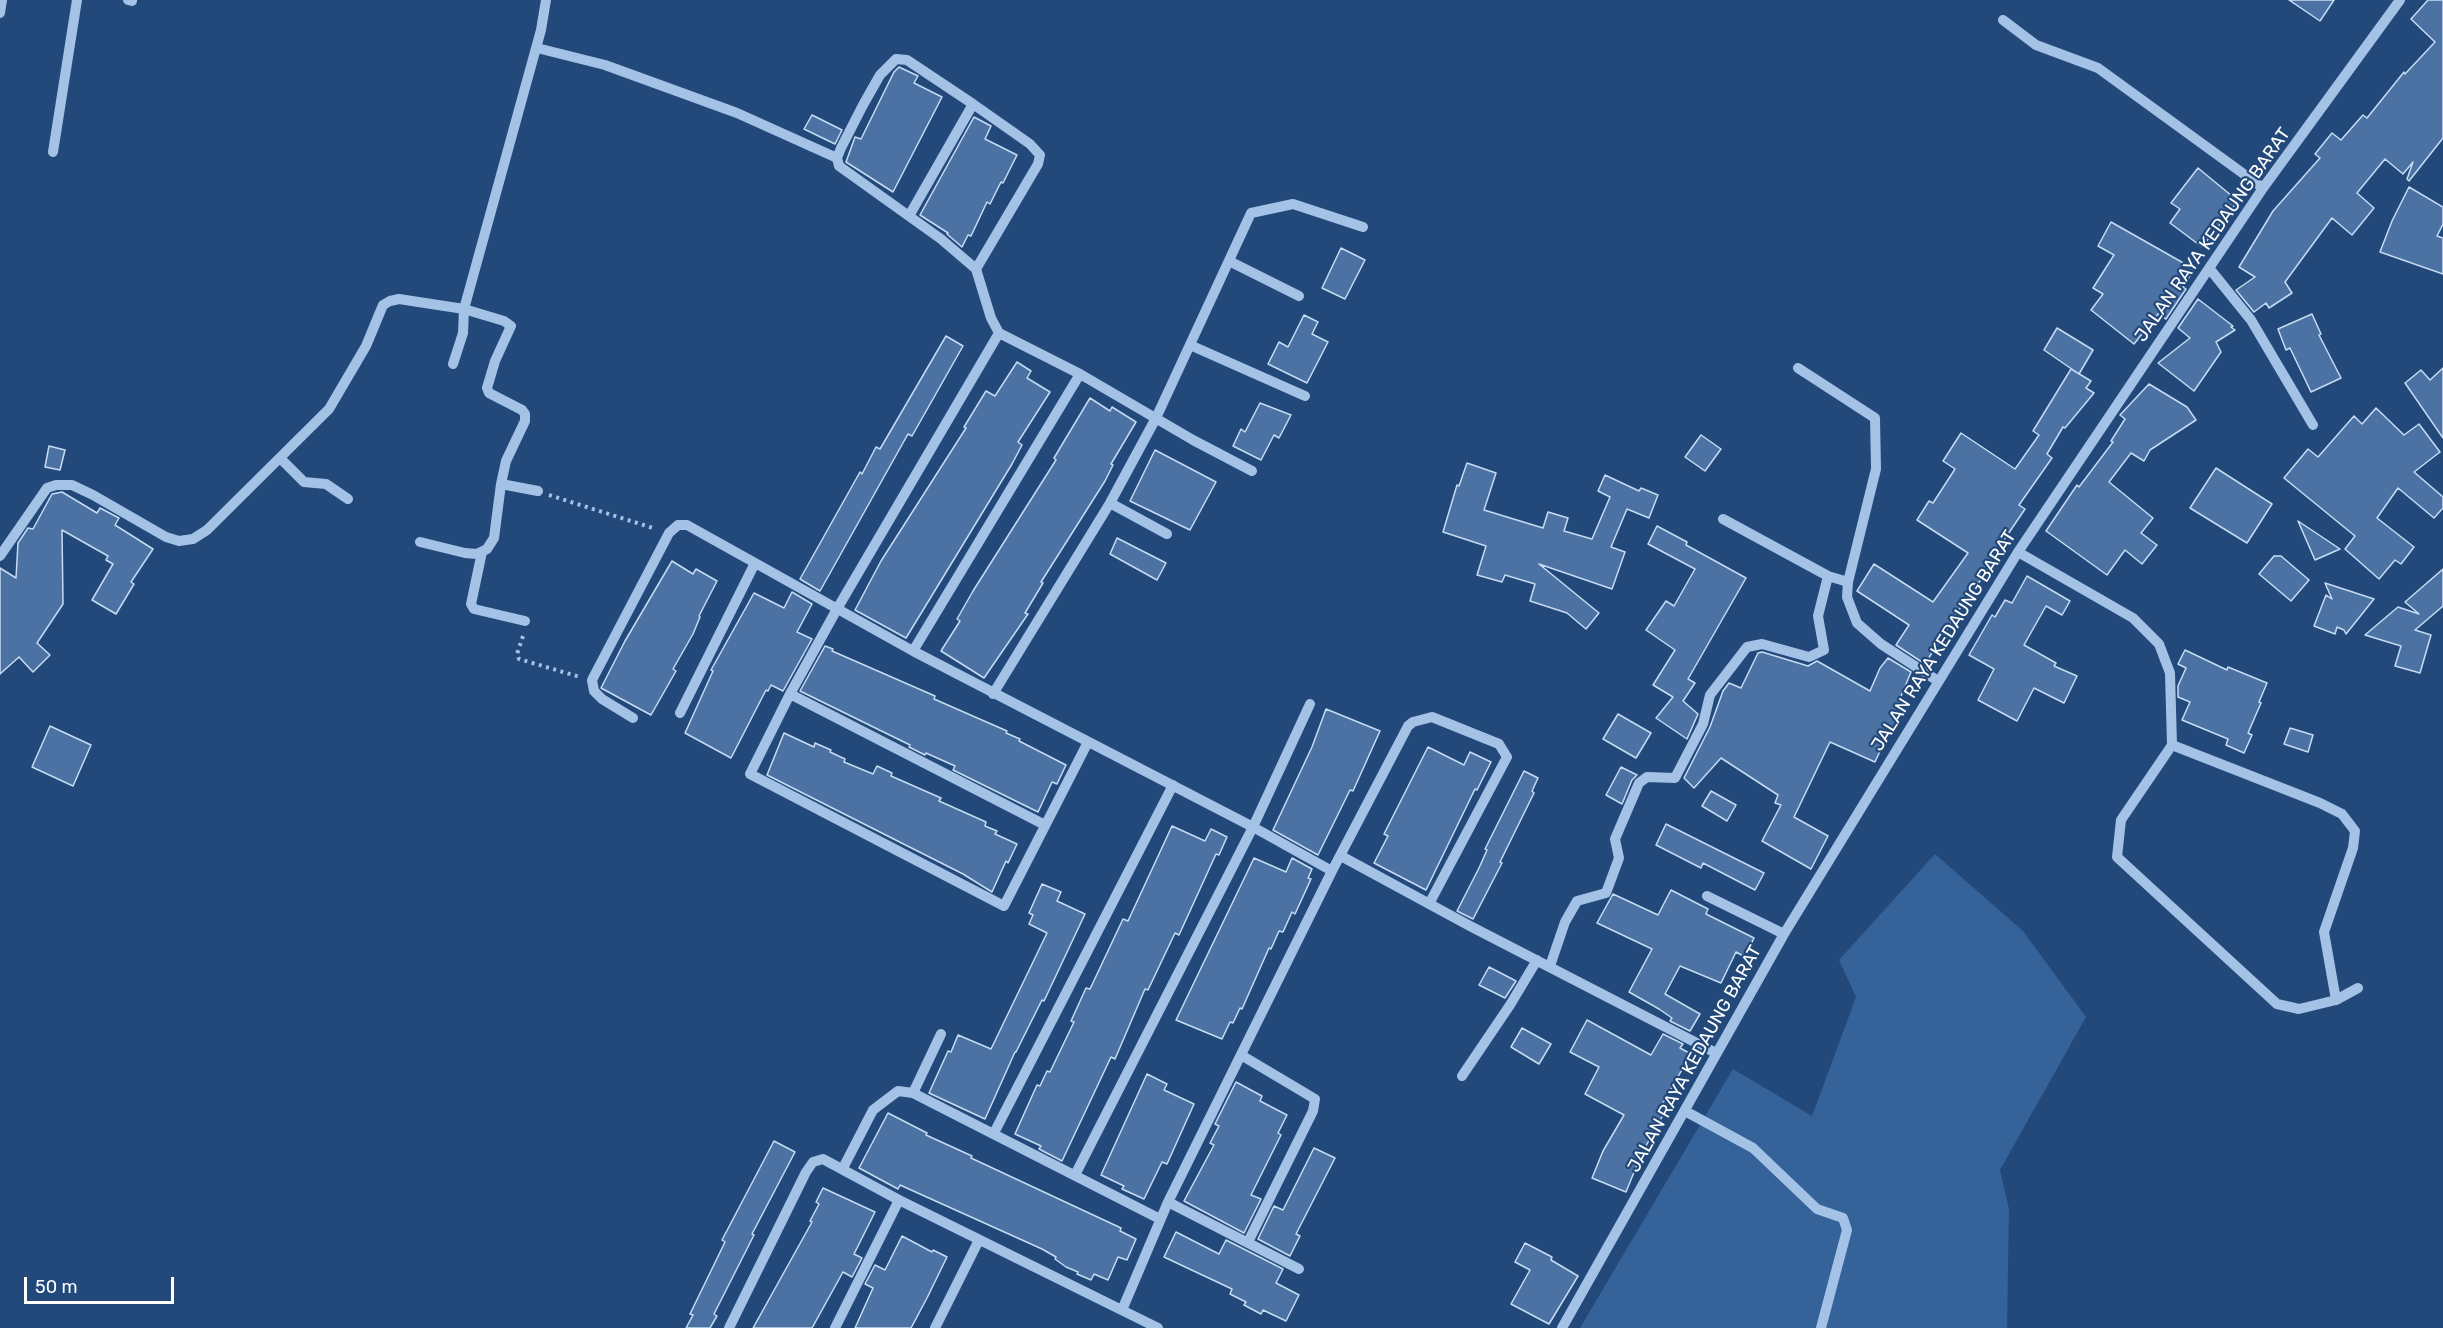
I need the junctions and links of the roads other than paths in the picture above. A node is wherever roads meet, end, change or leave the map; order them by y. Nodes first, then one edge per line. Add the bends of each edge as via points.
1 (2, 0) edge
2 (77, 0) edge
3 (546, 0) edge
4 (2400, 0) edge
5 (0, 13) edge
6 (2003, 20) dead end
7 (537, 48) junction
8 (974, 104) junction
9 (53, 152) dead end
10 (837, 158) junction
11 (2263, 188) junction
12 (909, 216) junction
13 (1363, 227) dead end
14 (1229, 261) junction
15 (2209, 268) junction
16 (976, 270) junction
17 (1299, 296) dead end
18 (464, 309) junction
19 (999, 333) junction
20 (1190, 345) junction
21 (453, 364) dead end
22 (1798, 368) dead end
23 (1080, 374) junction
24 (1305, 396) dead end
25 (1156, 418) junction
26 (2313, 425) dead end
27 (280, 458) junction
28 (1252, 471) dead end
29 (501, 484) junction
30 (538, 491) road end
31 (348, 499) dead end
32 (1110, 503) junction
33 (1723, 519) dead end
34 (1167, 534) dead end
35 (420, 542) dead end
36 (482, 552) junction
37 (2018, 552) junction
38 (0, 556) edge
39 (755, 563) junction
40 (1828, 576) junction
41 (1848, 582) junction
42 (837, 609) junction
43 (525, 621) road end
44 (913, 651) junction
45 (1938, 681) junction
46 (790, 694) junction
47 (993, 694) junction
48 (1310, 704) dead end
49 (680, 713) dead end
50 (633, 718) dead end
51 (1088, 742) junction
52 (2172, 745) junction
53 (1173, 785) junction
54 (1045, 825) junction
55 (1253, 827) junction
56 (1341, 856) junction
57 (1332, 871) junction
58 (1707, 896) dead end
59 (1429, 904) junction
60 (1784, 934) junction
61 (1537, 960) junction
62 (1550, 966) junction
63 (2358, 988) dead end
64 (2336, 1000) junction
65 (941, 1034) dead end
66 (1716, 1053) junction
67 (1241, 1055) junction
68 (1462, 1076) dead end
69 (913, 1093) junction
70 (1685, 1111) junction
71 (994, 1133) junction
72 (843, 1168) junction
73 (1075, 1175) junction
74 (899, 1200) junction
75 (1168, 1202) junction
76 (1160, 1219) junction
77 (979, 1240) junction
78 (1248, 1242) junction
79 (1299, 1269) dead end
80 (1122, 1310) junction
81 (729, 1328) edge
82 (834, 1328) edge
83 (935, 1328) edge
84 (1158, 1328) edge
85 (1562, 1328) edge
86 (1821, 1328) edge

1 - 5 street
2 - 9 street
3 - 7 street
4 - 11 street, JALAN RAYA KEDAUNG BARAT
6 - 11 street via 2036,45 2098,68
7 - 10 street via 605,65 688,95
7 - 18 street
8 - 10 street via 907,60 896,59 880,75
8 - 12 street
8 - 16 street via 1030,144 1040,160
10 - 12 street via 844,171
11 - 15 street, JALAN RAYA KEDAUNG BARAT
12 - 16 street
13 - 14 street via 1293,204 1251,213
14 - 17 street
14 - 20 street
15 - 26 street via 2251,320
15 - 37 street, JALAN RAYA KEDAUNG BARAT
16 - 19 street
18 - 21 street via 464,333
18 - 27 street via 399,299 383,305 366,346 329,409
18 - 29 street via 511,326 487,388 525,414
19 - 23 street
19 - 42 street
20 - 24 street
20 - 25 street
22 - 41 street via 1875,418 1876,469
23 - 25 street
23 - 44 street
25 - 28 street
25 - 32 street
27 - 31 street via 304,482 327,484
27 - 38 street via 207,530 193,539 179,541 72,485 47,488
29 - 30 street
29 - 36 street via 494,538
32 - 34 street
32 - 47 street
33 - 40 street
35 - 36 street via 465,553
36 - 43 street via 471,604 474,609
37 - 45 street, JALAN RAYA KEDAUNG BARAT
37 - 52 street via 2133,618 2159,644 2170,673
39 - 42 street
39 - 49 street
39 - 50 street via 687,525 678,525 669,533 592,680 594,691 602,699
40 - 41 street
40 - 62 street via 1818,616 1824,650 1809,657 1762,644 1746,647 1710,695 1703,724 1675,778 1647,777 1639,783 1615,839 1619,858 1606,894 1577,902 1565,922
41 - 45 street via 1847,597 1857,623 1881,644
42 - 44 street
42 - 46 street
44 - 47 street
45 - 60 street, JALAN RAYA KEDAUNG BARAT
46 - 54 street
46 - 54 street via 750,774 1004,906
47 - 51 street
48 - 55 street
51 - 53 street
51 - 54 street
52 - 64 street via 2320,802 2342,814 2355,831 2353,848 2324,932
52 - 64 street via 2121,820 2117,857 2277,1004 2299,1009
53 - 55 street
53 - 71 street
55 - 57 street
55 - 73 street
56 - 57 street
56 - 59 street
56 - 59 street via 1413,722 1432,717 1498,744 1508,757 1505,765
57 - 67 street
58 - 60 street
59 - 61 street
60 - 66 street, JALAN RAYA KEDAUNG BARAT
61 - 62 street
61 - 68 street
62 - 66 street
63 - 64 street
65 - 69 street
66 - 70 street, JALAN RAYA KEDAUNG BARAT
67 - 75 street
67 - 78 street via 1315,1099 1313,1111
69 - 71 street
69 - 72 street via 898,1092 873,1110
70 - 85 street, JALAN RAYA KEDAUNG BARAT
70 - 86 street via 1753,1148 1818,1209 1843,1218 1847,1230
71 - 73 street
72 - 74 street
72 - 81 street via 819,1159 806,1172
73 - 76 street
74 - 77 street
74 - 82 street
75 - 76 street
75 - 78 street
76 - 80 street
77 - 80 street
77 - 83 street
78 - 79 street
80 - 84 street

